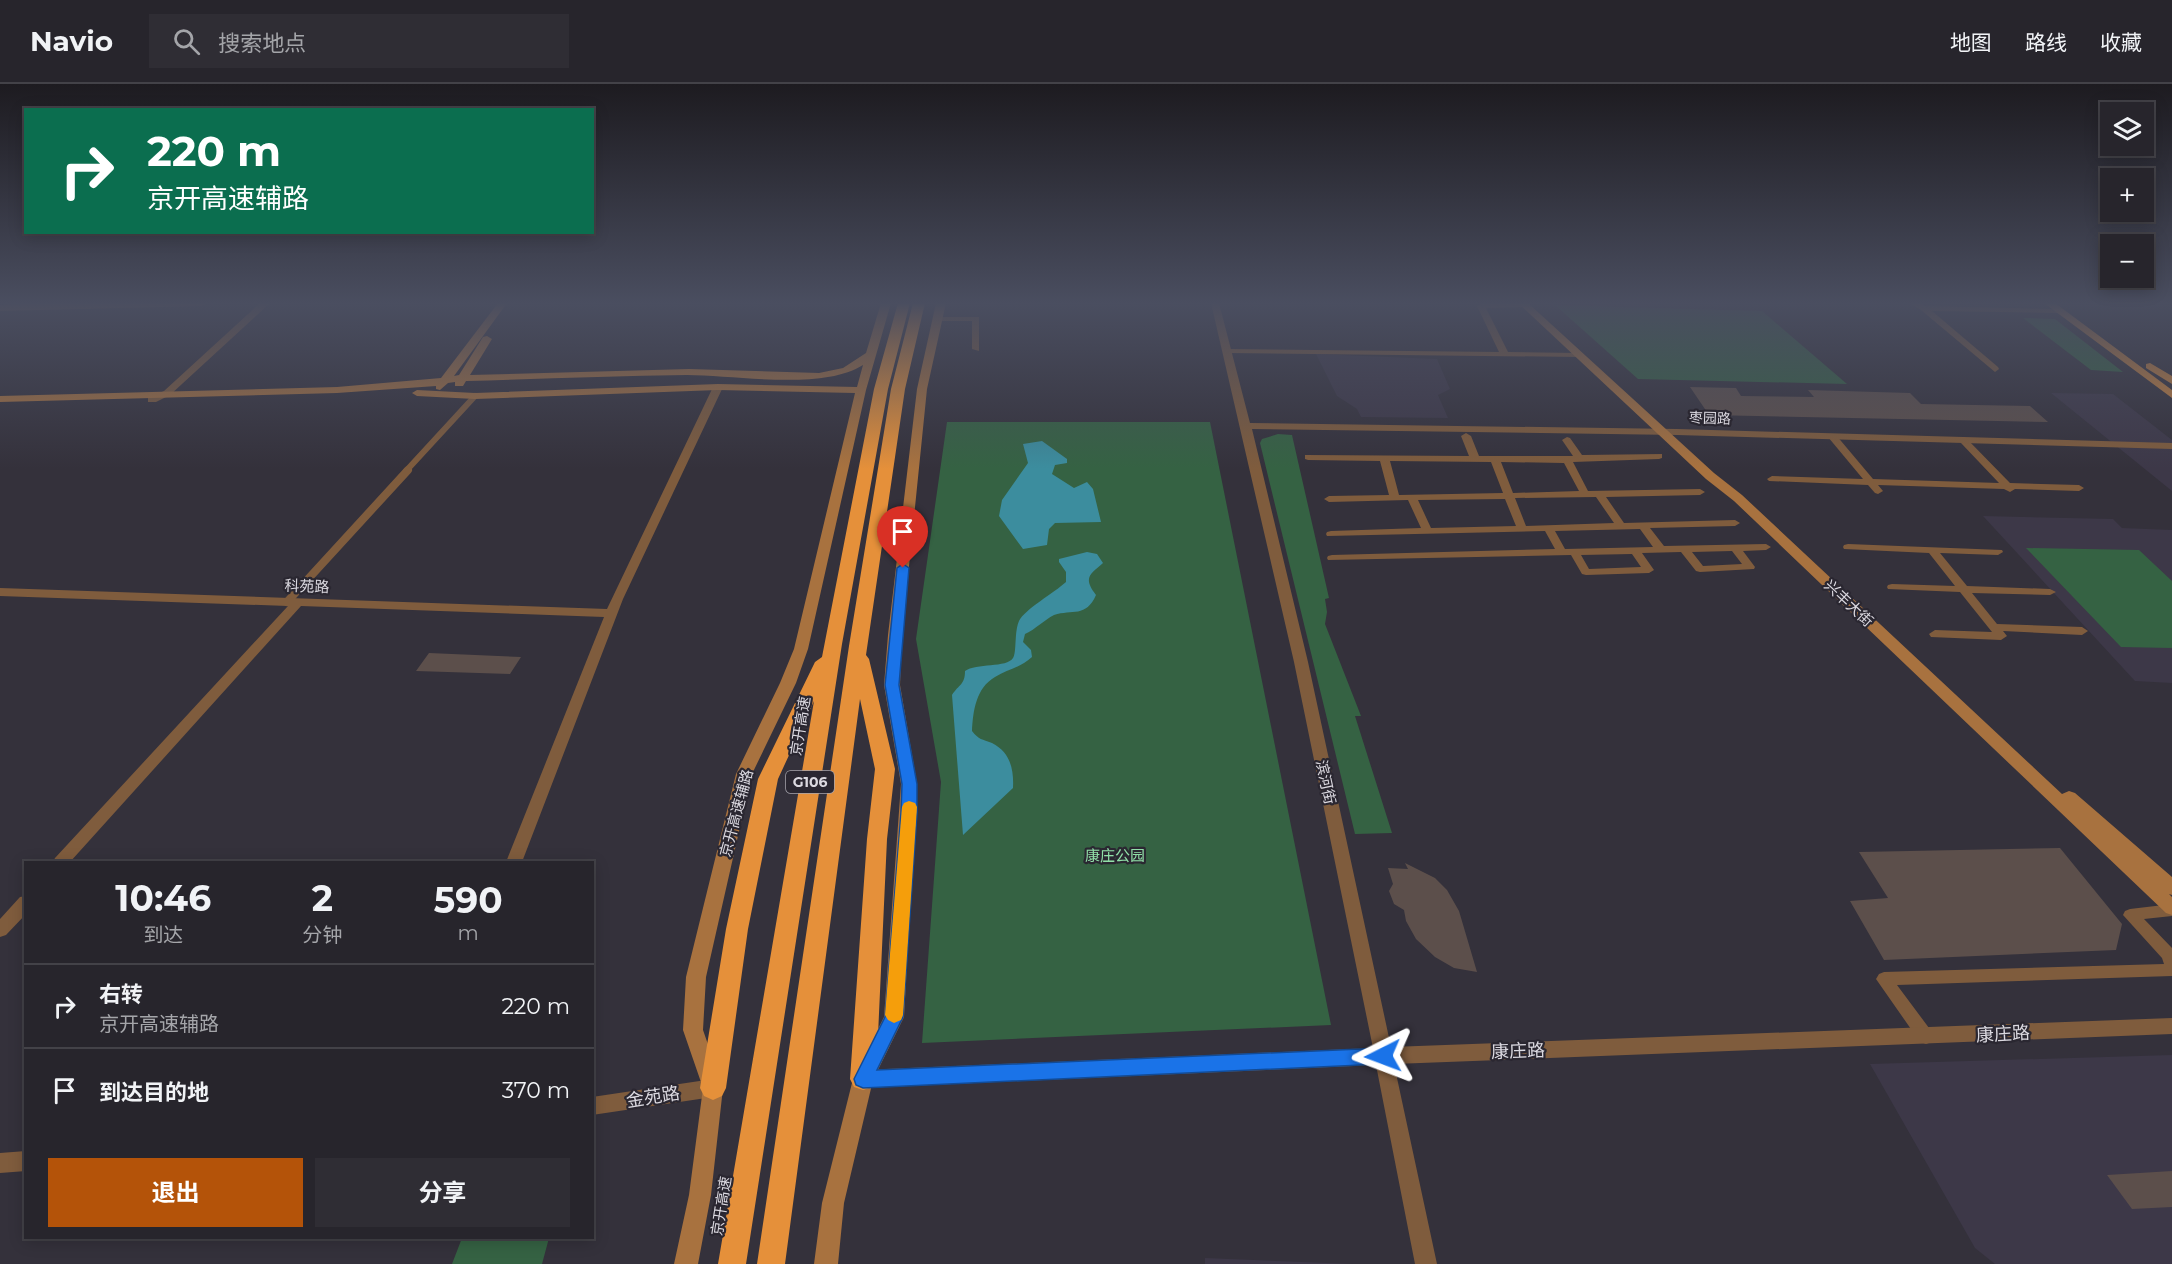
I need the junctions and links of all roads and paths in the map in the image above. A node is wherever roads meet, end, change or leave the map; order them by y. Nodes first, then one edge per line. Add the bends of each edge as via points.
1 (197, 358) edge
2 (201, 358) edge
3 (461, 358) edge
4 (476, 358) edge
5 (866, 358) edge
6 (870, 358) edge
7 (889, 358) edge
8 (906, 358) edge
9 (929, 358) edge
10 (1229, 358) edge
11 (1582, 358) edge
12 (1586, 358) edge
13 (1982, 358) edge
14 (2125, 358) edge
15 (2138, 358) edge
16 (1995, 369) dead end
17 (462, 378) junction
18 (443, 381) junction
19 (2172, 381) edge
20 (718, 387) junction
21 (861, 390) junction
22 (436, 393) junction
23 (452, 394) junction
24 (158, 395) junction
25 (2172, 395) edge
26 (475, 396) junction
27 (0, 399) edge
28 (0, 404) edge
29 (1246, 426) junction
30 (1670, 432) junction
31 (1466, 436) dead end
32 (1833, 437) junction
33 (1568, 440) dead end
34 (1964, 441) junction
35 (2172, 446) edge
36 (1659, 456) dead end
37 (1308, 457) dead end
38 (1384, 458) junction
39 (1579, 458) junction
40 (1475, 459) junction
41 (1495, 460) junction
42 (1567, 460) junction
43 (1772, 479) dead end
44 (1870, 482) junction
45 (2079, 488) dead end
46 (2011, 490) junction
47 (1878, 491) dead end
48 (1700, 492) dead end
49 (1585, 494) junction
50 (1599, 494) junction
51 (1509, 496) junction
52 (1395, 498) junction
53 (1412, 498) junction
54 (1329, 499) dead end
55 (1735, 523) dead end
56 (1642, 525) junction
57 (1622, 526) junction
58 (1548, 528) junction
59 (1522, 529) junction
60 (1427, 531) junction
61 (1331, 534) dead end
62 (1455, 543) junction
63 (1766, 547) dead end
64 (1848, 547) dead end
65 (1735, 548) junction
66 (1661, 550) junction
67 (1685, 550) junction
68 (1932, 550) junction
69 (1635, 551) junction
70 (1562, 552) junction
71 (1574, 552) junction
72 (1998, 552) dead end
73 (1332, 558) dead end
74 (1892, 587) dead end
75 (1964, 589) junction
76 (0, 592) edge
77 (2050, 592) dead end
78 (293, 602) junction
79 (612, 613) junction
80 (1994, 627) junction
81 (2082, 631) dead end
82 (1935, 634) dead end
83 (832, 644) junction
84 (858, 646) junction
85 (62, 861) edge
86 (514, 861) edge
87 (2172, 888) edge
88 (24, 904) edge
89 (2172, 909) edge
90 (0, 930) edge
91 (2172, 964) edge
92 (2172, 970) edge
93 (2172, 1026) edge
94 (1926, 1037) junction
95 (1383, 1056) junction
96 (863, 1079) junction
97 (712, 1088) junction
98 (594, 1106) edge
99 (24, 1161) edge
100 (0, 1163) edge
101 (686, 1264) edge
102 (732, 1264) edge
103 (771, 1264) edge
104 (826, 1264) edge
105 (1426, 1264) edge

1 - 24 street
2 - 24 street
3 - 18 main road
4 - 17 main road
5 - 17 main road via 846,371 819,376 689,372
6 - 21 main road, 京开高速辅路
7 - 83 highway, 京开高速 / G106
8 - 84 highway, G106
9 - 96 main road via 922,389 893,675 909,784 894,1017
10 - 29 street, 滨河街
11 - 30 main road, 兴丰大街
12 - 30 main road, 兴丰大街
13 - 16 street
14 - 25 main road
15 - 19 main road
17 - 18 main road
17 - 23 main road
18 - 22 main road
18 - 24 main road via 337,390
20 - 21 main road
20 - 26 main road
20 - 79 street
21 - 97 main road, 京开高速辅路 via 801,649 744,774 696,977 693,1030
22 - 23 main road
22 - 24 main road
23 - 26 main road
24 - 27 main road
24 - 28 main road
26 - 78 street
29 - 30 street, 枣园路
29 - 95 street, 滨河街
30 - 32 street, 枣园路
30 - 87 main road, 兴丰大街
30 - 89 main road, 兴丰大街
31 - 40 street
32 - 34 street, 枣园路
32 - 44 street
33 - 39 street
34 - 35 street, 枣园路
34 - 46 street
36 - 39 street
37 - 38 street
38 - 40 street
38 - 52 street
39 - 42 street
40 - 41 street
41 - 42 street
41 - 51 street
42 - 49 street
43 - 44 street
44 - 46 street
44 - 47 street
45 - 46 street
48 - 50 street
49 - 50 street
49 - 51 street
50 - 57 street
51 - 53 street
51 - 59 street
52 - 53 street
52 - 54 street
53 - 60 street
55 - 56 street
56 - 57 street
56 - 66 street
57 - 58 street
58 - 59 street
58 - 70 street
59 - 62 street
60 - 61 street
60 - 62 street
62 - 70 street
62 - 73 street
63 - 65 street
64 - 68 street
65 - 67 street
65 - 67 street via 1750,567 1700,569
66 - 67 street
66 - 69 street
68 - 72 street
68 - 75 street
69 - 71 street
69 - 71 street via 1649,570 1586,572
70 - 71 street
74 - 75 street
75 - 77 street
75 - 80 street
76 - 78 street, 科苑路
78 - 79 street, 科苑路
78 - 85 street
79 - 86 street
80 - 81 street
80 - 82 street via 2001,636
83 - 97 highway via 768,779 737,929
83 - 102 highway, 京开高速 / G106
84 - 96 highway via 885,769
84 - 103 highway, G106
88 - 90 street
89 - 91 street via 2130,915 2169,954
92 - 94 street via 1884,979
93 - 94 street, 康庄路
94 - 95 street, 康庄路
95 - 96 street, 康庄路
95 - 105 street, 滨河街
96 - 104 main road via 833,1203
97 - 98 street, 金苑路
97 - 101 main road, 京开高速辅路 via 700,1195
99 - 100 street

